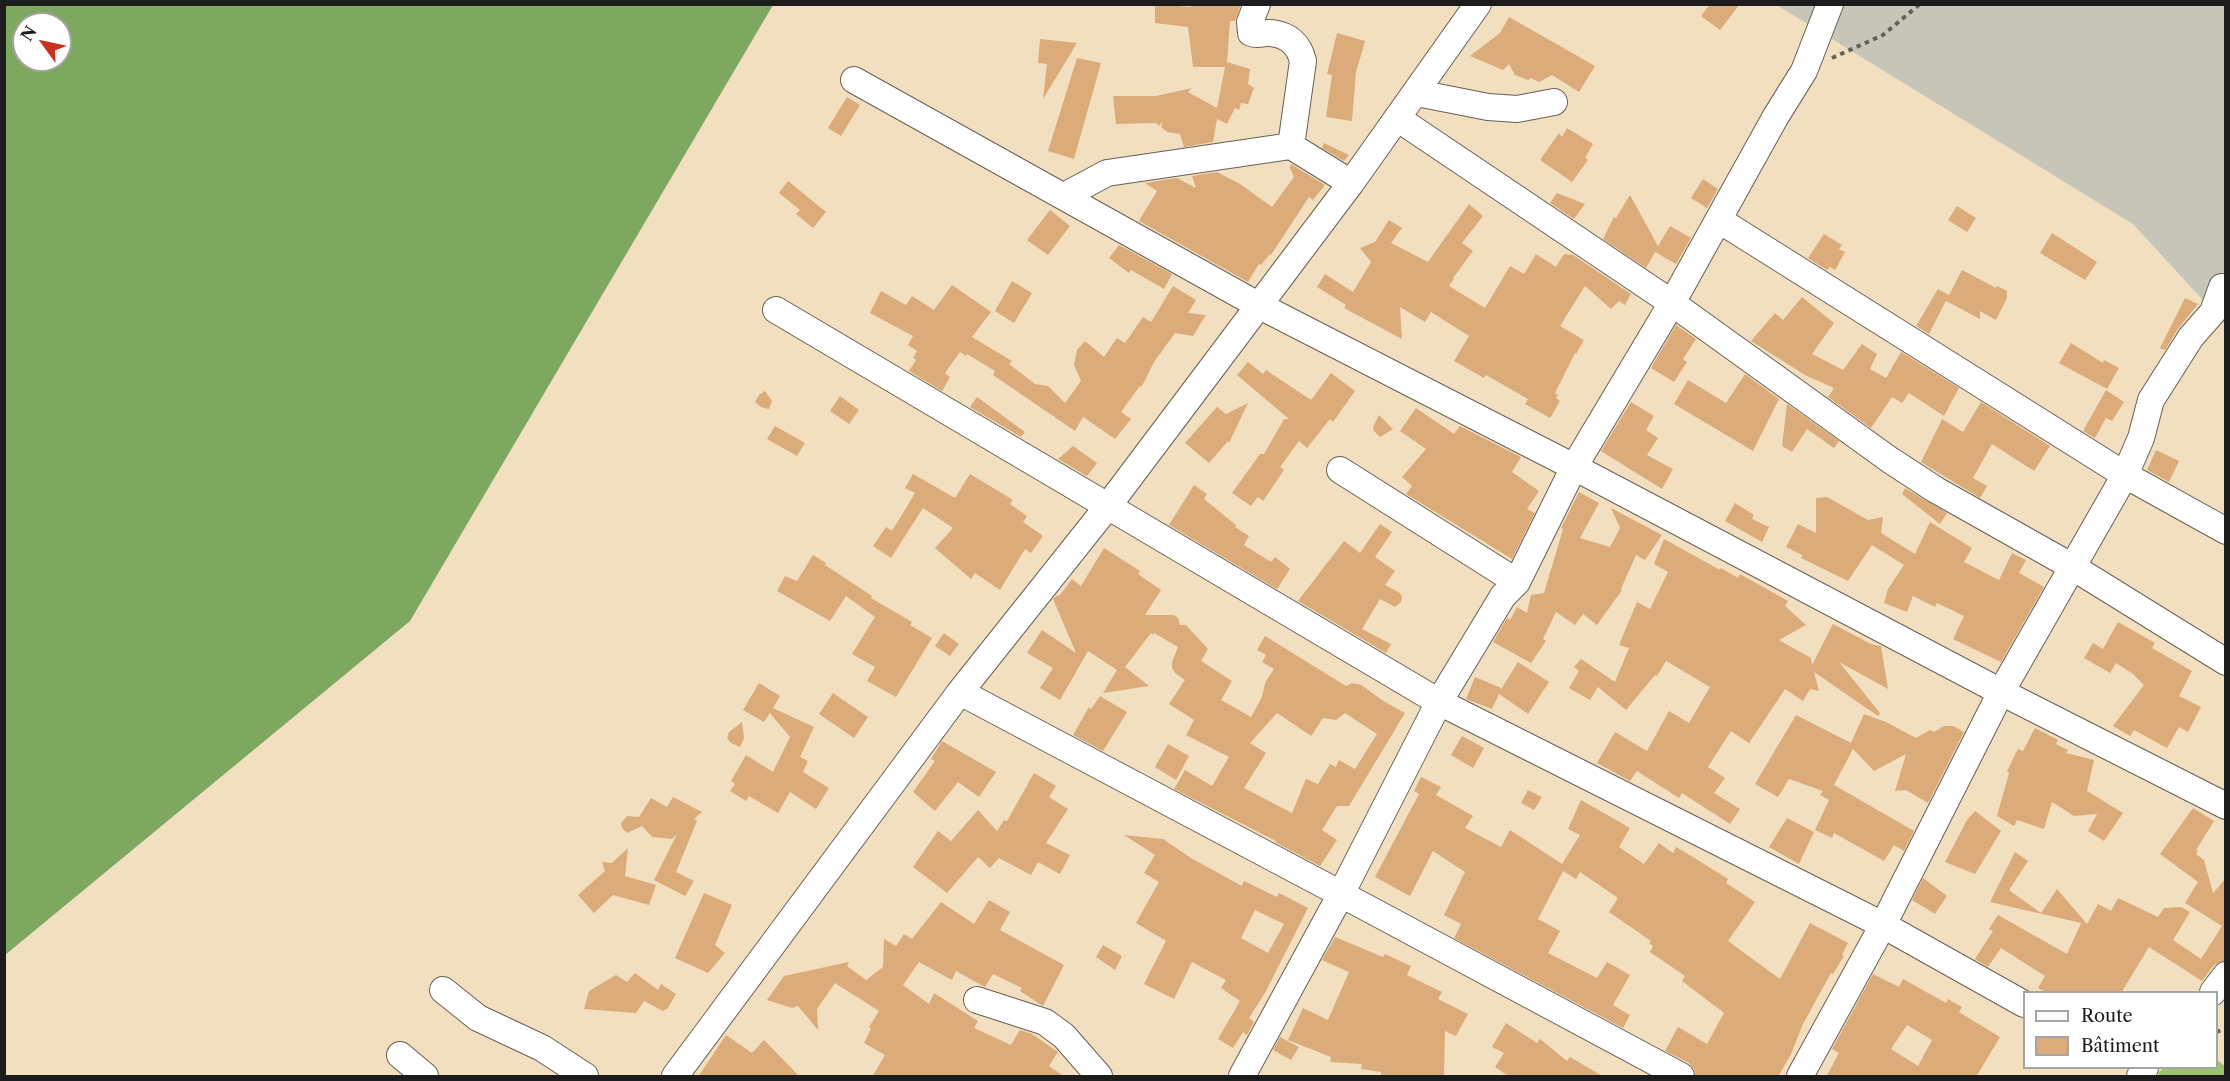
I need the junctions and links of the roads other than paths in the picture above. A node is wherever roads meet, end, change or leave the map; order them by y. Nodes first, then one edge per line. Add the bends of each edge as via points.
1 (1257, 4) edge
2 (1478, 4) edge
3 (1830, 4) edge
4 (854, 80) dead end
5 (1417, 93) junction
6 (1554, 102) dead end
7 (1397, 118) junction
8 (1291, 146) junction
9 (1351, 183) junction
10 (1064, 196) junction
11 (1719, 220) junction
12 (2222, 287) dead end
13 (1672, 303) junction
14 (1258, 305) junction
15 (776, 310) dead end
16 (1574, 467) junction
17 (1340, 470) dead end
18 (2125, 475) junction
19 (1108, 506) junction
20 (2226, 531) edge
21 (2071, 566) junction
22 (1517, 582) junction
23 (2226, 662) edge
24 (960, 692) junction
25 (2001, 692) junction
26 (1439, 702) junction
27 (2226, 806) edge
28 (1341, 894) junction
29 (1883, 925) junction
30 (2226, 975) edge
31 (443, 990) dead end
32 (2214, 991) edge
33 (976, 1000) dead end
34 (2023, 1003) edge
35 (400, 1055) dead end
36 (425, 1077) edge
37 (585, 1077) edge
38 (675, 1077) edge
39 (1099, 1077) edge
40 (1242, 1077) edge
41 (1680, 1077) edge
42 (1800, 1077) edge

1 - 8 street via 1250,22 1251,33 1269,33 1293,41 1303,61
2 - 5 street
3 - 11 street via 1804,71
4 - 10 street
5 - 6 street via 1516,109
5 - 7 street
7 - 9 street
7 - 13 street
8 - 9 street
8 - 10 street via 1107,172
9 - 14 street
10 - 14 street
11 - 13 street
11 - 18 street
12 - 18 street via 2213,312 2191,337 2151,400
13 - 16 street
13 - 21 street via 1890,460
14 - 16 street
14 - 19 street
15 - 19 street
16 - 22 street
16 - 25 street
17 - 22 street
18 - 20 street
18 - 21 street
19 - 24 street
19 - 26 street
21 - 23 street
21 - 25 street
22 - 26 street via 1503,596
24 - 28 street
24 - 38 street
25 - 27 street
25 - 29 street
26 - 28 street
26 - 29 street
28 - 40 street
28 - 41 street
29 - 34 street
29 - 42 street
30 - 32 street
31 - 37 street via 478,1018 542,1048
33 - 39 street via 1045,1022 1064,1036
35 - 36 street

